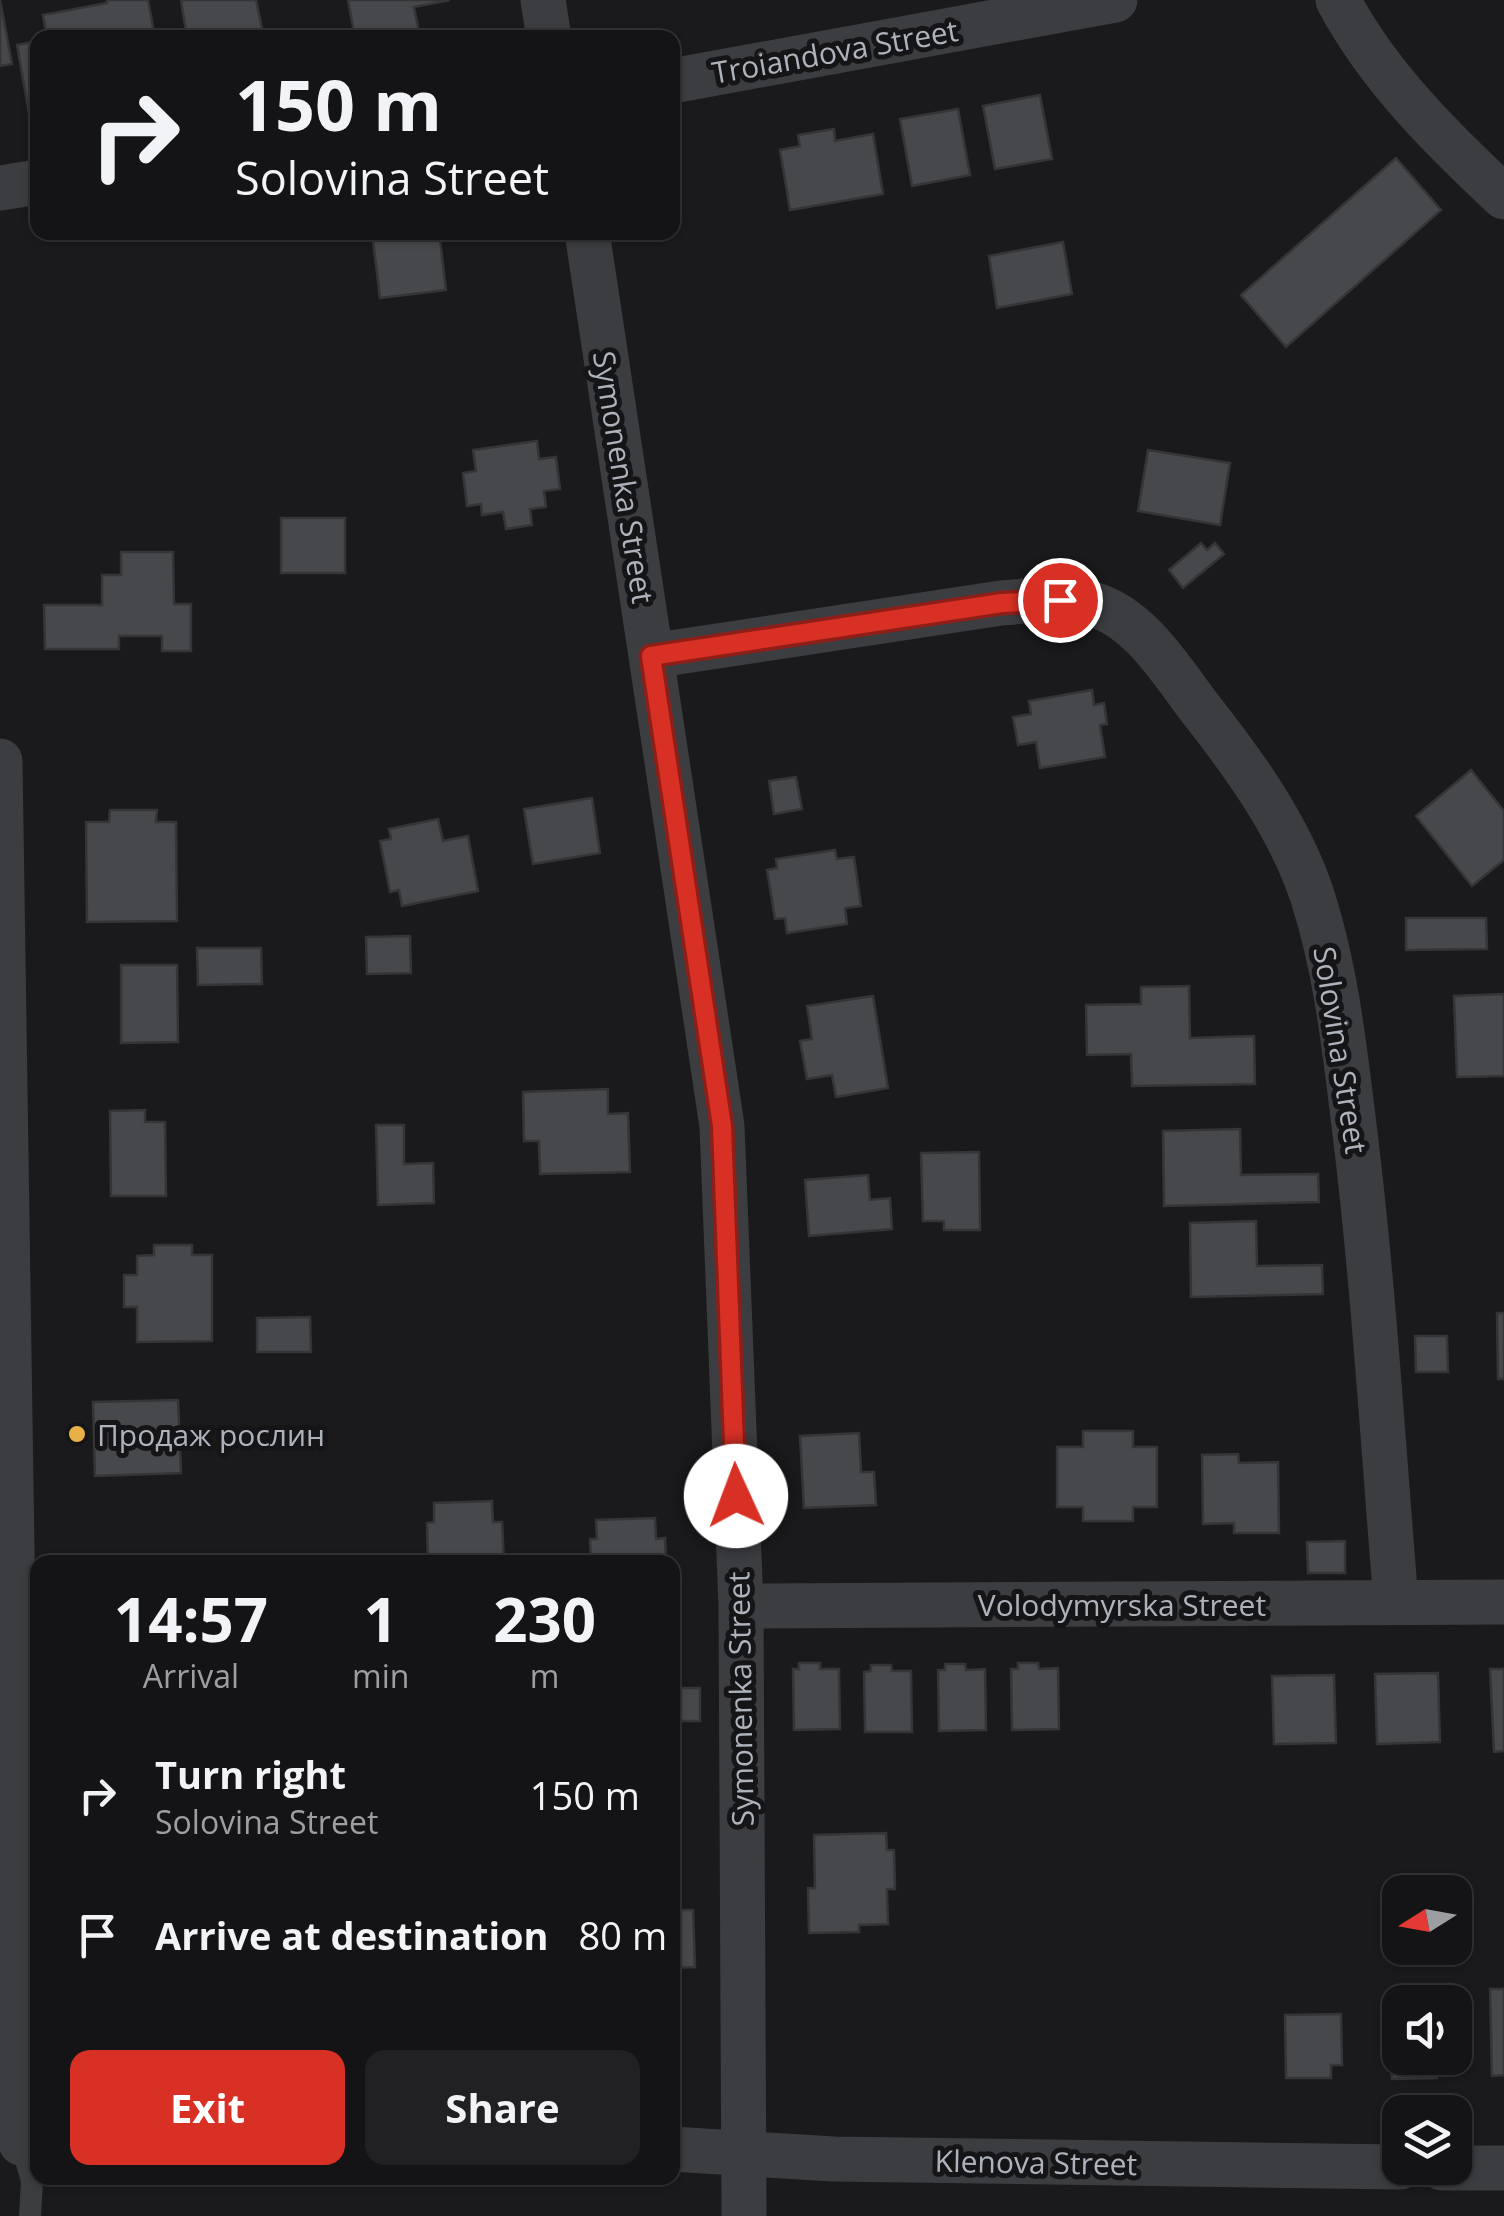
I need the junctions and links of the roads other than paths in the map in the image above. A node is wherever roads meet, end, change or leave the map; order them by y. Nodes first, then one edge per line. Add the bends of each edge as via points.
1 (543, 0) edge
2 (1115, 0) edge
3 (1338, 0) edge
4 (548, 30) edge
5 (680, 80) edge
6 (30, 183) edge
7 (0, 188) edge
8 (1504, 197) edge
9 (588, 240) edge
10 (651, 656) junction
11 (0, 761) edge
12 (1396, 1602) junction
13 (1504, 1602) edge
14 (741, 1606) junction
15 (20, 2143) edge
16 (680, 2150) edge
17 (742, 2154) junction
18 (1382, 2167) edge
19 (1472, 2168) edge
20 (1504, 2168) edge
21 (30, 2175) edge
22 (32, 2185) edge
23 (30, 2216) edge
24 (744, 2216) edge

1 - 4 street
2 - 5 street, Troiandova Street
3 - 8 street via 1364,44 1442,139
6 - 7 street
9 - 10 street, Symonenka Street
10 - 12 street, Solovina Street via 1060,600 1116,613 1166,664 1238,756 1288,838 1333,970 1363,1202
10 - 14 street, Symonenka Street via 722,1126
11 - 15 street
12 - 13 street, Volodymyrska Street
12 - 14 street, Volodymyrska Street
14 - 17 street, Symonenka Street
15 - 21 lane
16 - 17 street, Klenova Street
17 - 18 street, Klenova Street
17 - 24 street, Symonenka Street
19 - 20 street
22 - 23 lane

